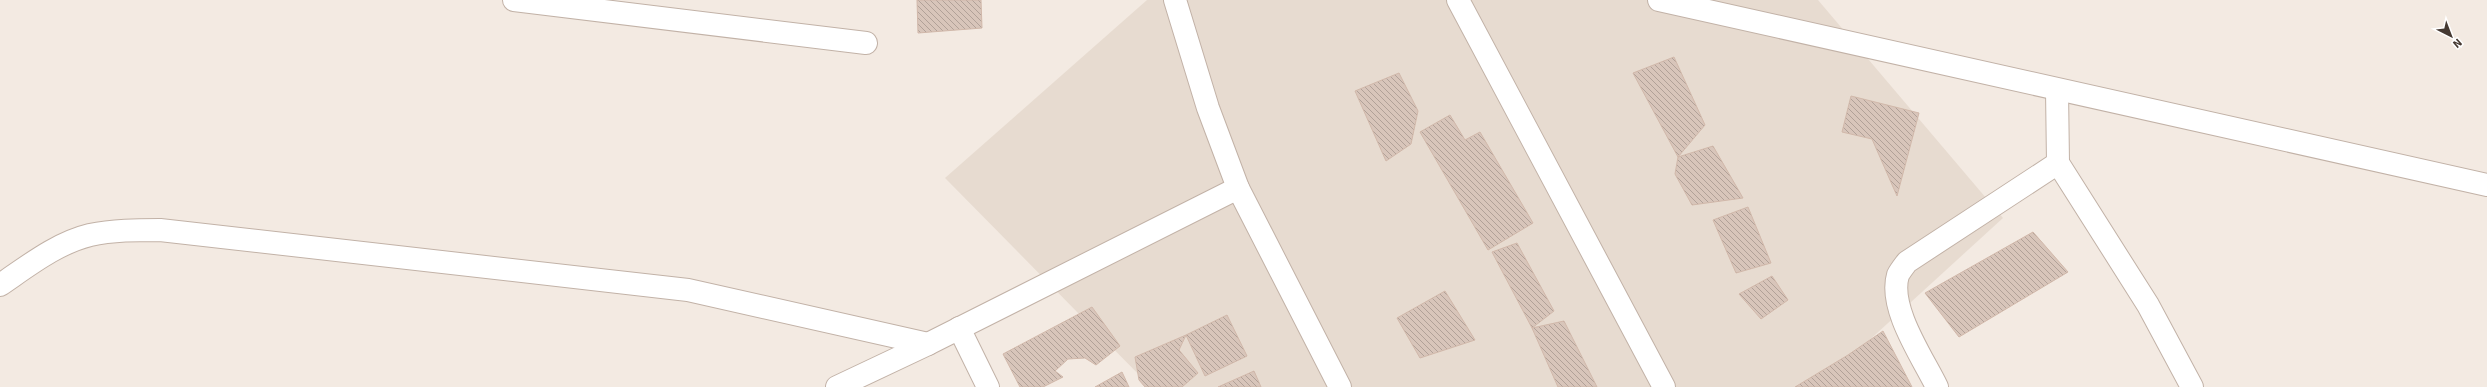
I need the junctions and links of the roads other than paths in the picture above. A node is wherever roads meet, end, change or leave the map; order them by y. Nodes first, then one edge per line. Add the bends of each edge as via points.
1 (514, 0) edge
2 (1175, 0) edge
3 (1458, 0) edge
4 (1659, 0) edge
5 (866, 43) dead end
6 (2057, 90) junction
7 (2058, 163) junction
8 (2487, 185) edge
9 (1238, 188) junction
10 (0, 285) edge
11 (959, 328) junction
12 (928, 344) junction
13 (837, 387) edge
14 (988, 387) edge
15 (1340, 387) edge
16 (1664, 387) edge
17 (1937, 387) edge
18 (2192, 387) edge

1 - 5 street
2 - 9 street via 1208,108
3 - 16 street
4 - 6 street
6 - 7 street
6 - 8 street
7 - 17 street via 1907,262 1898,274 1896,292 1901,315
7 - 18 street via 2148,305
9 - 11 street
9 - 15 street
10 - 12 street via 60,247 90,236 126,230 160,230 688,290
11 - 12 street
11 - 14 street
12 - 13 street

